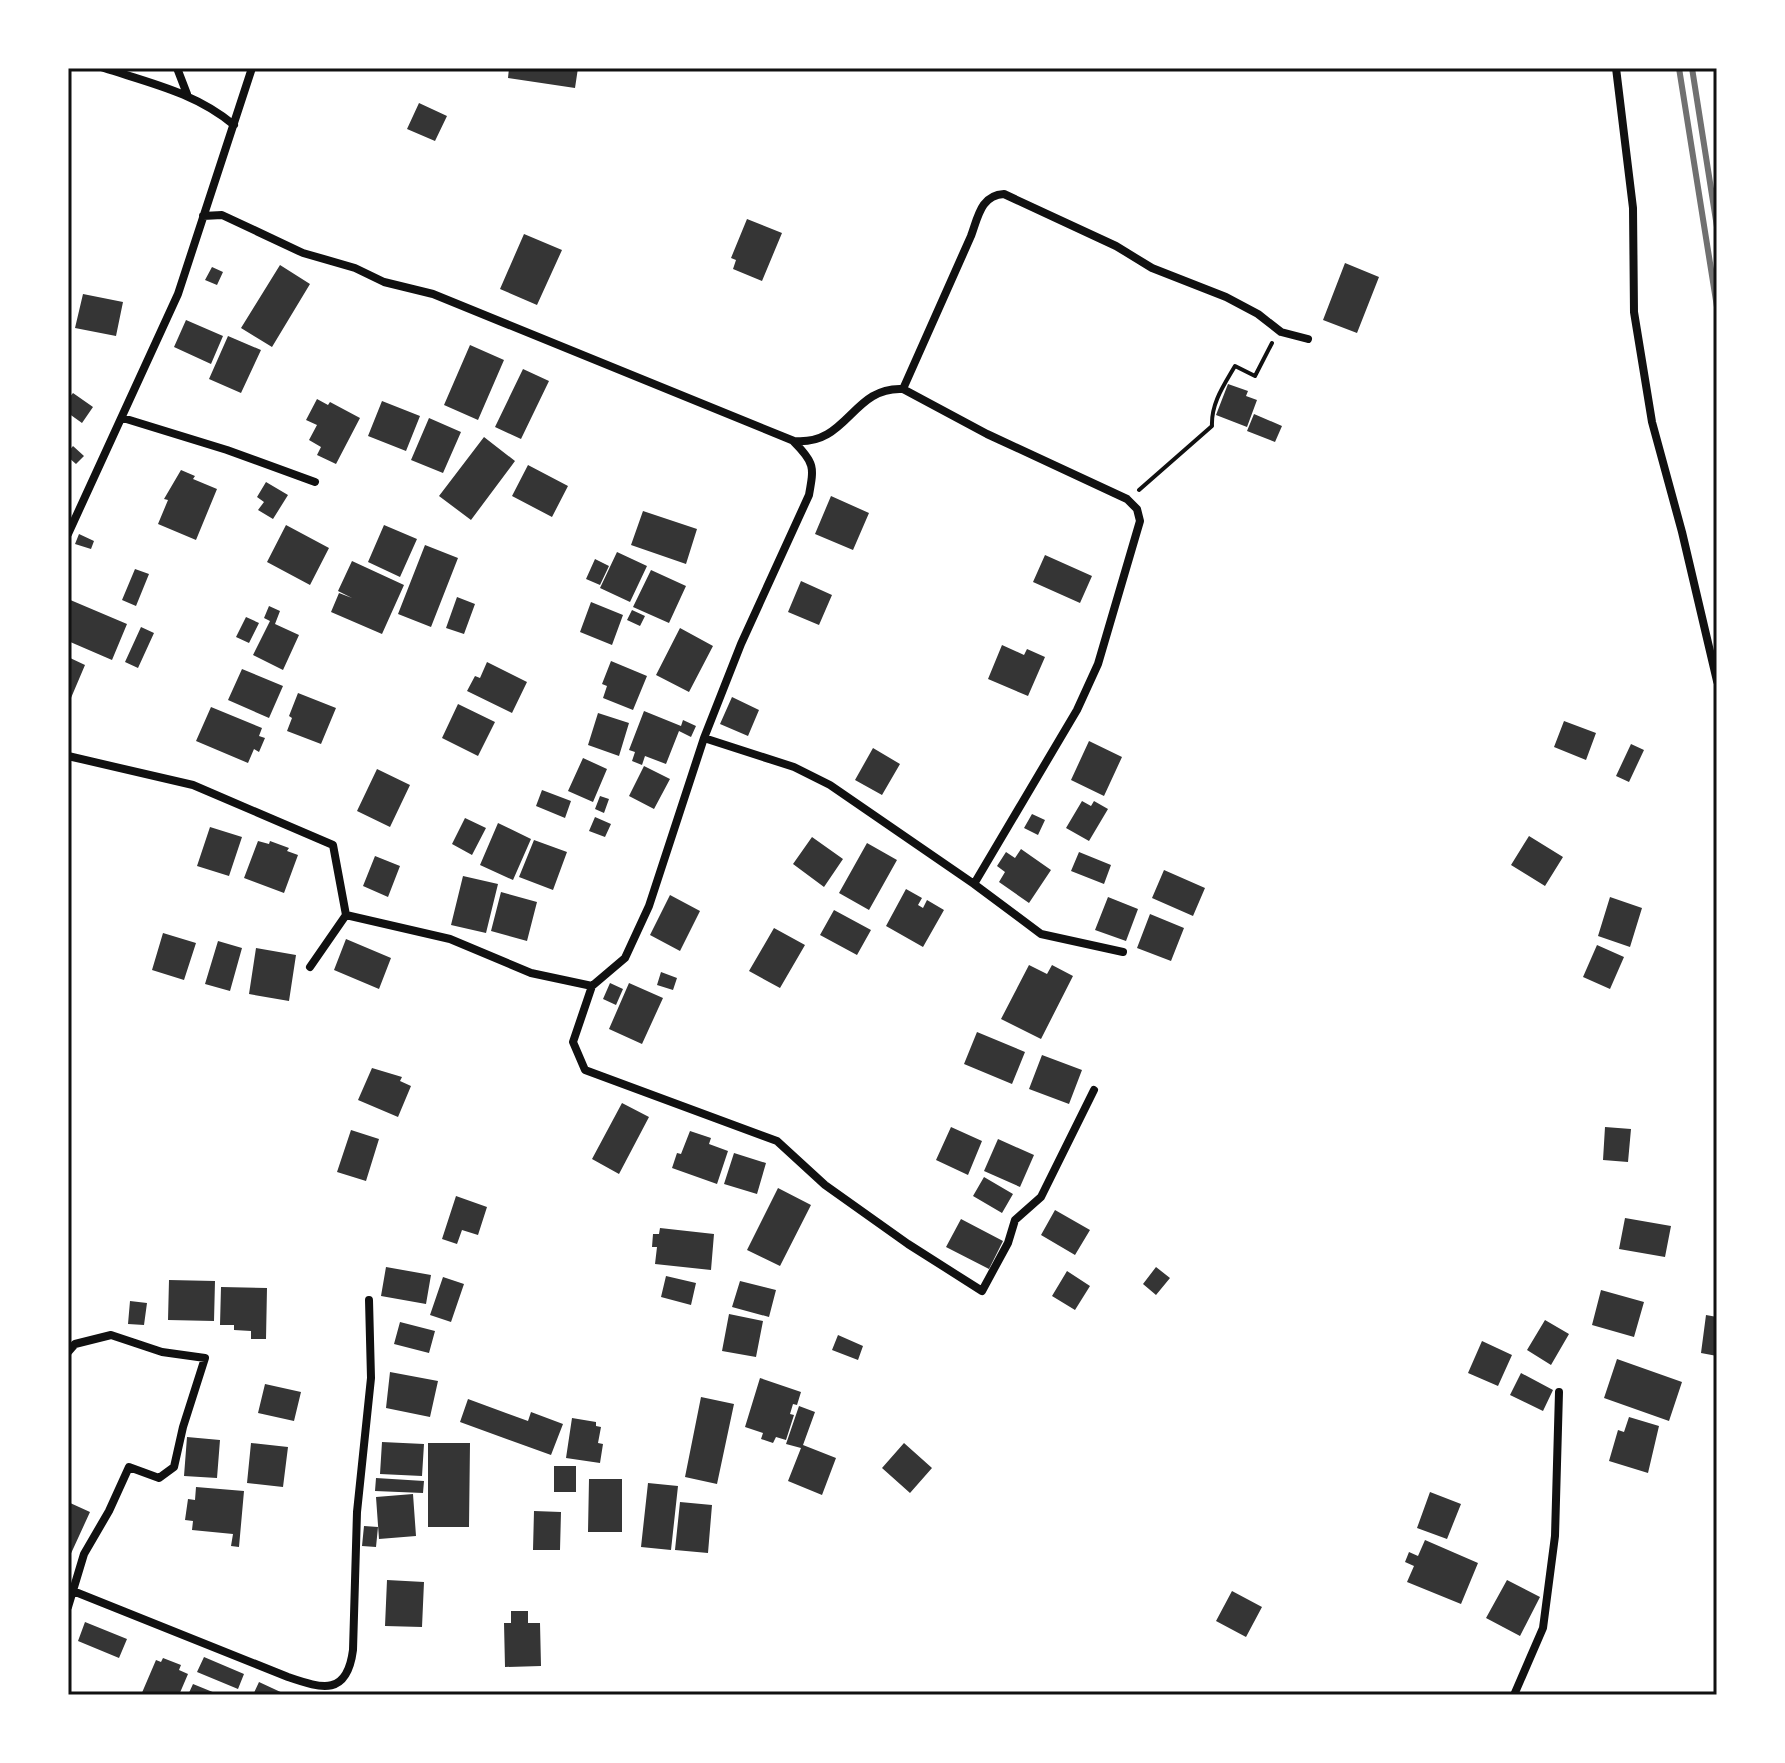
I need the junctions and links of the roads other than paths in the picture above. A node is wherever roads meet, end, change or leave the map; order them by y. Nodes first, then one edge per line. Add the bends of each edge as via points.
1 (104, 68) edge
2 (177, 68) edge
3 (252, 68) edge
4 (1616, 68) edge
5 (187, 94) junction
6 (234, 125) junction
7 (203, 216) junction
8 (1308, 339) dead end
9 (903, 389) junction
10 (123, 418) junction
11 (794, 441) junction
12 (315, 482) dead end
13 (68, 534) edge
14 (1717, 681) edge
15 (704, 738) junction
16 (68, 756) edge
17 (974, 884) junction
18 (346, 915) junction
19 (1123, 952) dead end
20 (310, 967) dead end
21 (592, 986) junction
22 (1094, 1090) dead end
23 (369, 1300) dead end
24 (68, 1352) edge
25 (1559, 1392) dead end
26 (70, 1590) edge
27 (68, 1607) edge
28 (1514, 1695) edge

1 - 5 street
2 - 5 street
3 - 6 street
4 - 14 street via 1633,208 1634,312 1652,422
5 - 6 street
6 - 7 street
7 - 10 street via 178,294
7 - 11 street via 222,215 303,253 433,294
8 - 9 street via 1281,332 1226,297 1152,268 1004,194 994,195 980,210
9 - 11 street via 888,388 869,398 832,434
9 - 17 street via 1127,499 1140,521 1098,664 1077,710
10 - 12 street
10 - 13 street
11 - 15 street via 810,458 809,495
15 - 17 street via 794,767 830,785
15 - 21 street via 649,906 625,958
16 - 18 street via 193,785 333,845
17 - 19 street via 1041,934
18 - 20 street
18 - 21 street via 450,939 531,973
21 - 22 street via 573,1042 585,1070 777,1141 825,1185 982,1291 1015,1220 1041,1197
23 - 26 street via 371,1378 357,1512 353,1650 351,1669 337,1683 317,1687 288,1677
24 - 26 street via 75,1344 111,1335 162,1352 205,1358 174,1467 159,1478 129,1467
25 - 28 street via 1555,1536 1543,1628
26 - 27 street

